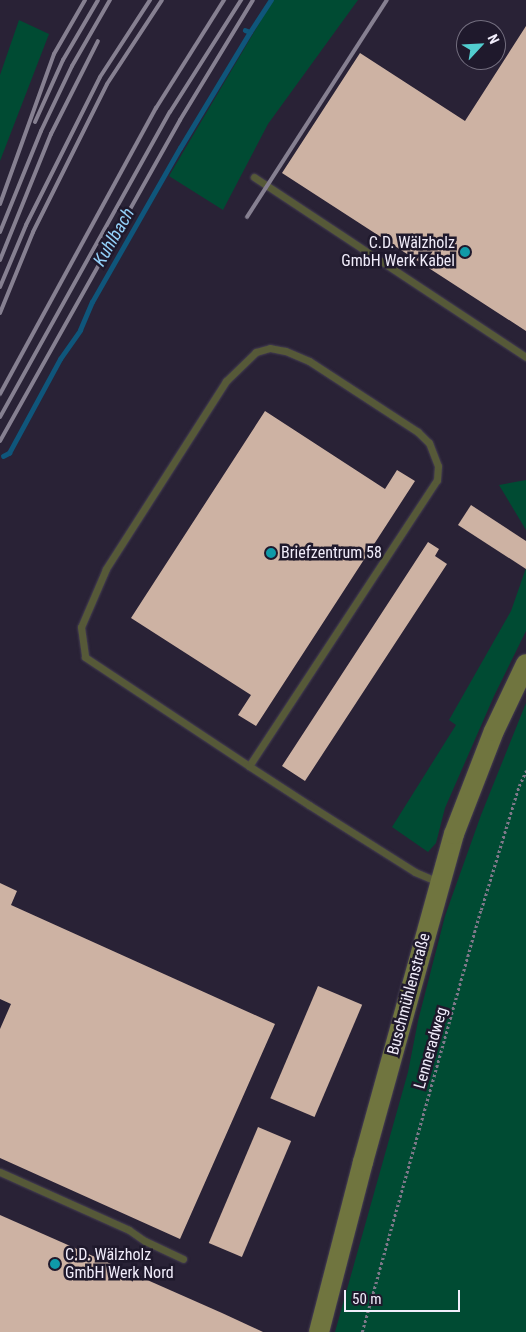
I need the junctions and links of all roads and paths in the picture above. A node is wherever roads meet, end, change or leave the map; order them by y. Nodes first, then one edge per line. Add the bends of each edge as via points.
1 (254, 177) dead end
2 (526, 356) edge
3 (526, 664) edge
4 (249, 766) junction
5 (526, 771) edge
6 (440, 882) junction
7 (0, 1172) edge
8 (183, 1259) dead end
9 (319, 1332) edge
10 (362, 1332) edge

1 - 2 lane
3 - 6 street, Buschmühlenstraße via 494,731 454,834
4 - 4 lane via 85,657 81,627 106,569 226,381 256,352 270,348 309,361 418,432 429,443 438,466 437,480
4 - 6 lane via 415,872
5 - 10 path, Lenneradweg via 518,786 481,910
6 - 9 street, Buschmühlenstraße
7 - 8 lane via 129,1230

